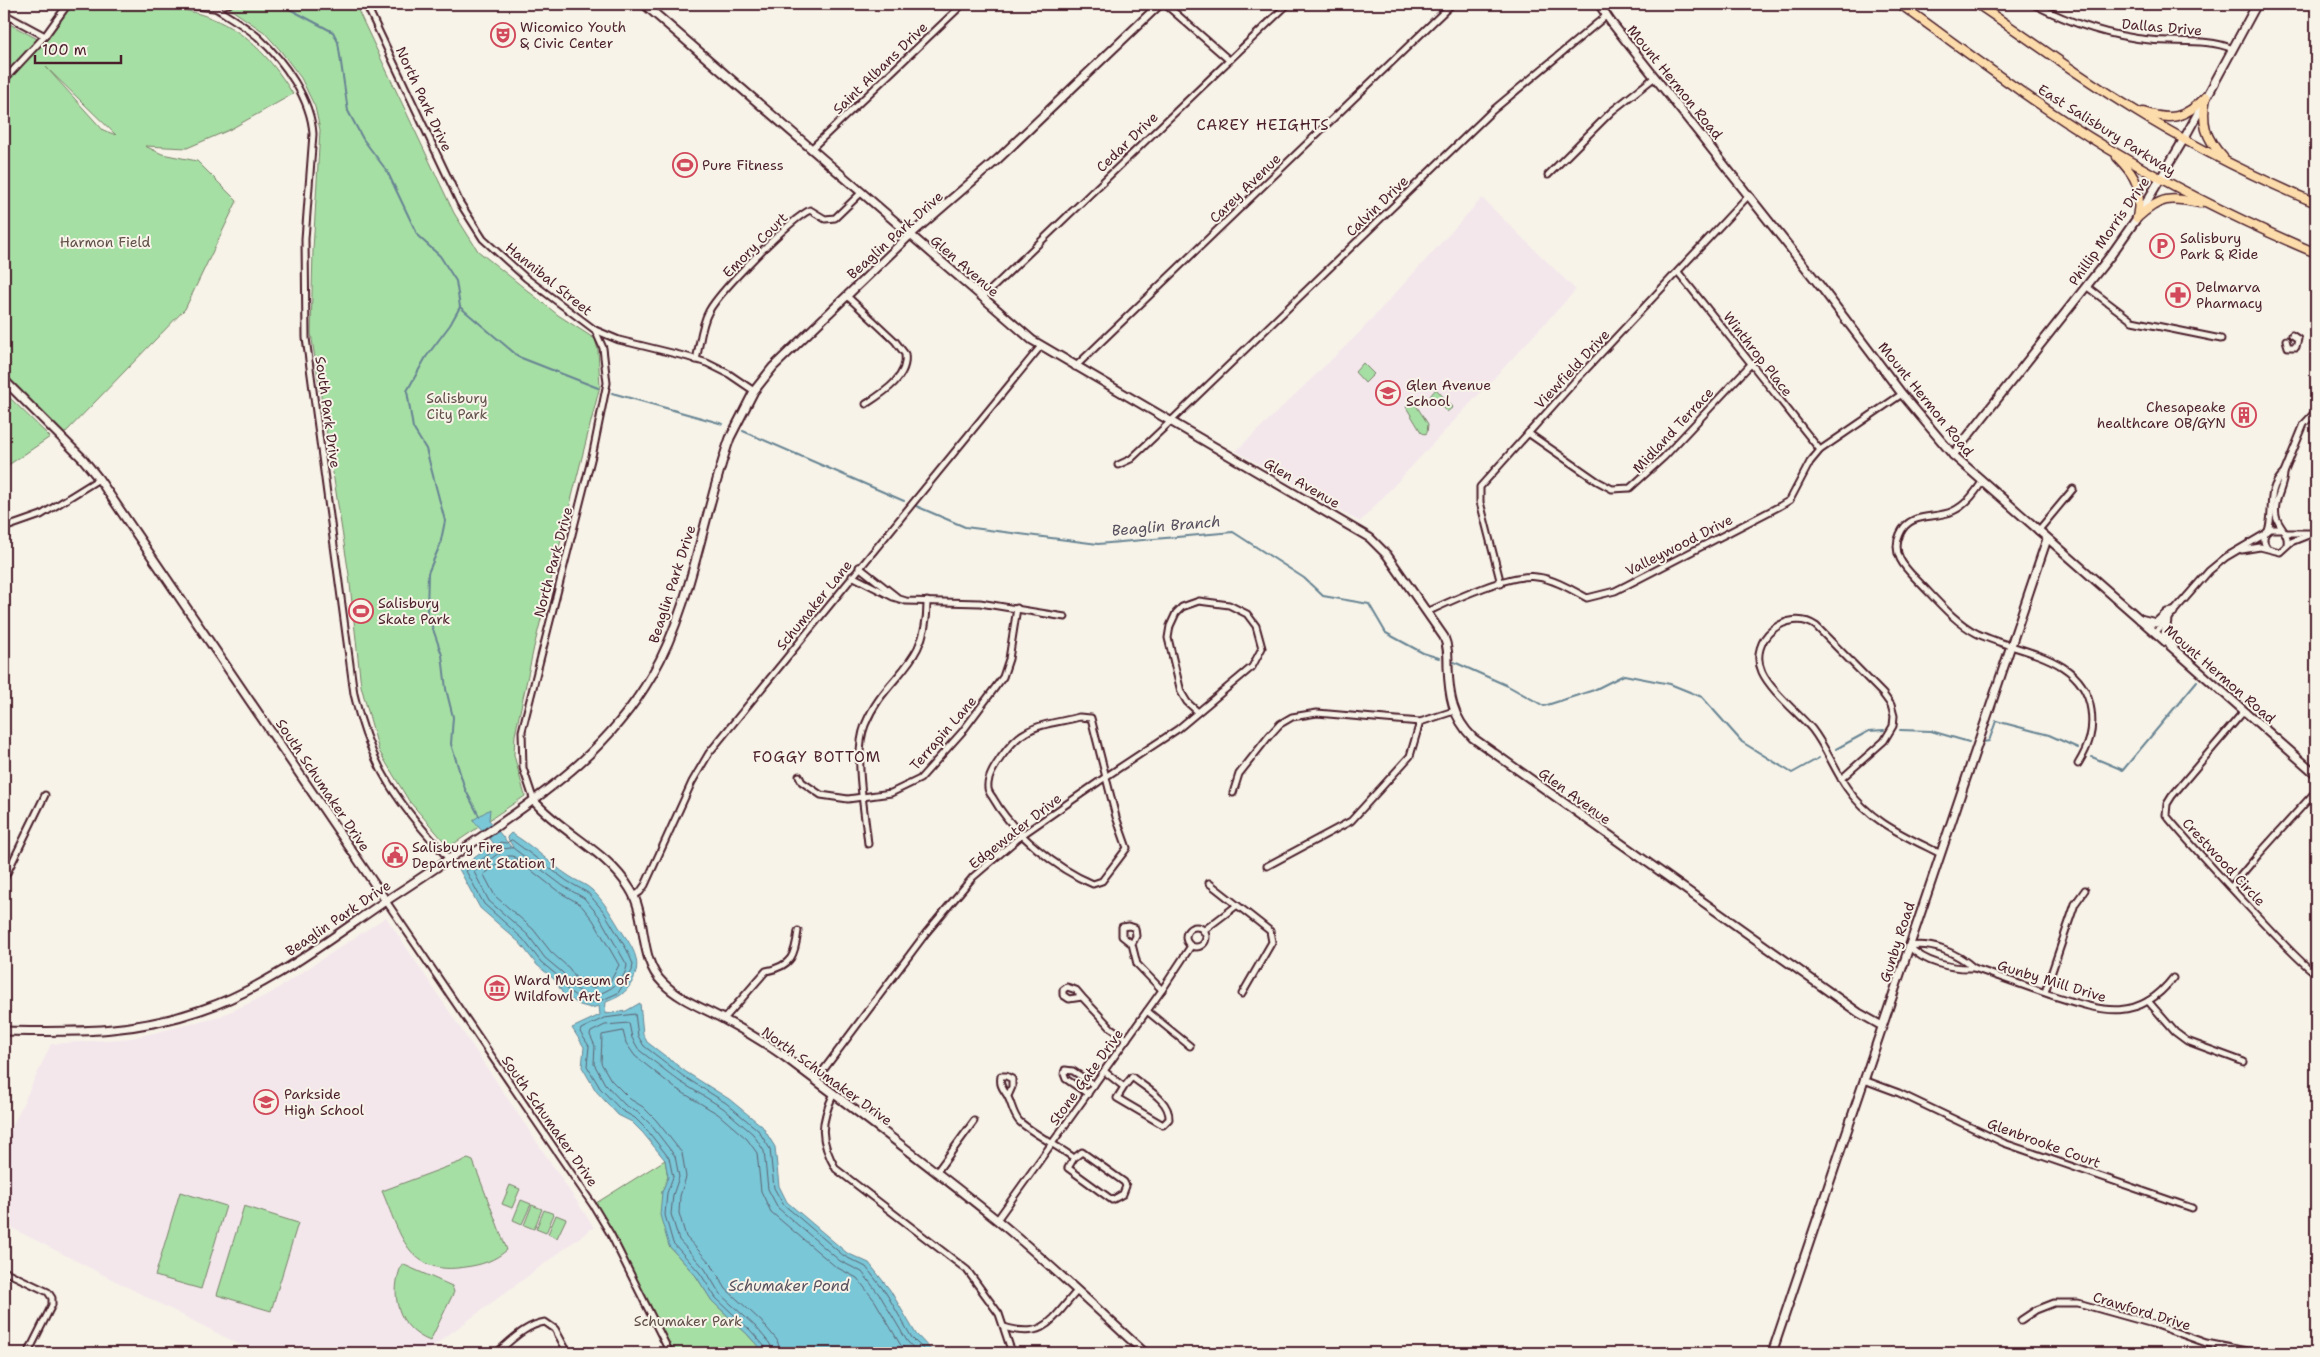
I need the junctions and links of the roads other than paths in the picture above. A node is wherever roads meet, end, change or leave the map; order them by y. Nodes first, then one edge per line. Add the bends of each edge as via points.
1 (68, 4) edge
2 (185, 4) edge
3 (229, 4) edge
4 (366, 4) edge
5 (644, 4) edge
6 (964, 4) edge
7 (1160, 4) edge
8 (1165, 4) edge
9 (1288, 4) edge
10 (1452, 4) edge
11 (1599, 4) edge
12 (1900, 4) edge
13 (1976, 4) edge
14 (2033, 4) edge
15 (2257, 4) edge
16 (214, 7) junction
17 (4, 14) edge
18 (1607, 15) junction
19 (45, 36) junction
20 (2233, 49) junction
21 (1229, 60) junction
22 (1655, 77) junction
23 (4, 80) edge
24 (2206, 97) junction
25 (2130, 107) junction
26 (2184, 139) junction
27 (812, 148) junction
28 (2108, 149) junction
29 (2229, 163) junction
30 (1548, 175) dead end
31 (2161, 179) junction
32 (862, 192) junction
33 (1749, 195) junction
34 (2316, 203) edge
35 (460, 204) joint
36 (2209, 205) junction
37 (2137, 218) junction
38 (910, 235) junction
39 (2316, 253) edge
40 (1678, 272) junction
41 (2086, 286) junction
42 (846, 296) junction
43 (982, 298) junction
44 (595, 330) junction
45 (2292, 335) dead end
46 (2221, 339) dead end
47 (2286, 340) dead end
48 (1041, 346) junction
49 (696, 360) junction
50 (1751, 364) junction
51 (1075, 366) junction
52 (4, 380) edge
53 (754, 392) junction
54 (1902, 394) junction
55 (866, 404) dead end
56 (2316, 411) edge
57 (1170, 422) junction
58 (1528, 433) junction
59 (1820, 450) junction
60 (1953, 455) junction
61 (1118, 465) dead end
62 (2284, 473) junction
63 (99, 479) junction
64 (1982, 482) junction
65 (2074, 489) dead end
66 (4, 528) edge
67 (2038, 531) junction
68 (2284, 531) junction
69 (2267, 532) junction
70 (2316, 532) edge
71 (2047, 539) junction
72 (2287, 544) junction
73 (2267, 548) junction
74 (2239, 550) junction
75 (859, 567) junction
76 (852, 576) junction
77 (1500, 584) junction
78 (899, 599) junction
79 (927, 602) junction
80 (1017, 608) junction
81 (1428, 612) junction
82 (2173, 612) junction
83 (1065, 617) dead end
84 (2136, 618) junction
85 (2167, 619) junction
86 (2155, 633) junction
87 (2012, 645) junction
88 (2175, 650) junction
89 (1454, 711) junction
90 (2244, 711) junction
91 (1198, 712) junction
92 (1420, 722) junction
93 (2078, 764) dead end
94 (2316, 774) edge
95 (799, 776) dead end
96 (1107, 776) junction
97 (1841, 779) junction
98 (2316, 791) edge
99 (1234, 793) dead end
100 (45, 795) dead end
101 (863, 797) junction
102 (534, 801) junction
103 (1022, 835) junction
104 (868, 844) dead end
105 (1939, 853) junction
106 (449, 858) junction
107 (1266, 866) dead end
108 (4, 879) edge
109 (1210, 883) dead end
110 (2231, 887) junction
111 (2085, 890) dead end
112 (634, 896) junction
113 (386, 901) junction
114 (1236, 906) junction
115 (798, 931) dead end
116 (1203, 931) junction
117 (1132, 944) dead end
118 (1191, 946) junction
119 (1909, 946) junction
120 (1974, 968) junction
121 (2316, 973) edge
122 (2173, 978) dead end
123 (1162, 990) junction
124 (2045, 992) junction
125 (1242, 994) dead end
126 (1082, 997) dead end
127 (2148, 1001) junction
128 (1148, 1011) junction
129 (724, 1019) junction
130 (1882, 1026) junction
131 (4, 1031) edge
132 (1127, 1039) junction
133 (1190, 1046) dead end
134 (2244, 1062) dead end
135 (1104, 1071) junction
136 (816, 1080) junction
137 (1864, 1080) junction
138 (1094, 1086) junction
139 (1124, 1087) junction
140 (834, 1093) junction
141 (1088, 1094) junction
142 (1008, 1096) dead end
143 (974, 1121) dead end
144 (1053, 1142) junction
145 (1074, 1158) junction
146 (936, 1173) junction
147 (2192, 1208) dead end
148 (997, 1220) junction
149 (4, 1271) edge
150 (1077, 1291) junction
151 (2021, 1320) dead end
152 (1004, 1327) junction
153 (2220, 1346) junction
154 (2230, 1351) edge
155 (28, 1353) edge
156 (496, 1353) edge
157 (568, 1353) edge
158 (670, 1353) edge
159 (1012, 1353) edge
160 (1145, 1353) edge
161 (1772, 1353) edge
162 (2218, 1353) edge
163 (2258, 1353) edge

1 - 19 street
2 - 16 street, South Park Drive
3 - 16 street
4 - 35 street, North Park Drive
5 - 27 street, Glen Avenue
6 - 27 street, Saint Albans Drive
7 - 38 street, Beaglin Park Drive via 998,160
8 - 21 street
9 - 21 street, Cedar Drive
10 - 51 street, Carey Avenue
11 - 18 street, Mount Hermon Road
12 - 28 main road, East Salisbury Parkway
13 - 25 main road
14 - 20 street, Dallas Drive via 2113,35 2214,43
15 - 20 street, Phillip Morris Drive
16 - 106 street, South Park Drive via 266,44 297,88 311,118 306,338 354,694 368,744 381,773 408,813
17 - 19 street
18 - 22 street, Mount Hermon Road
18 - 57 street, Calvin Drive via 1492,111
19 - 23 street
20 - 24 street, Phillip Morris Drive
21 - 43 street, Cedar Drive
22 - 30 street via 1612,111
22 - 33 street, Mount Hermon Road
24 - 25 main road via 2187,113 2172,117
24 - 26 street, Phillip Morris Drive
24 - 29 main road via 2203,119 2207,135
25 - 26 main road
26 - 29 main road
26 - 31 street, Phillip Morris Drive
27 - 32 street, Glen Avenue
28 - 31 main road, East Salisbury Parkway
28 - 37 main road via 2135,177 2140,198
29 - 34 main road
31 - 36 main road, East Salisbury Parkway
31 - 37 street, Phillip Morris Drive
32 - 38 street, Glen Avenue
32 - 49 street, Emory Court via 835,218 824,219 810,210 776,238 716,301 705,320
33 - 40 street, Viewfield Drive
33 - 54 street, Mount Hermon Road
35 - 44 street, Hannibal Street via 483,239 526,278
36 - 37 main road via 2169,198 2151,205
36 - 39 main road, East Salisbury Parkway
37 - 41 street, Phillip Morris Drive
38 - 42 street, Beaglin Park Drive
38 - 43 street, Glen Avenue
40 - 50 street, Winthrop Place
40 - 58 street, Viewfield Drive
41 - 46 street via 2132,321
41 - 60 street, Phillip Morris Drive
42 - 53 street, Beaglin Park Drive via 772,366
42 - 55 street via 905,354 904,370 899,378
43 - 48 street, Glen Avenue
44 - 49 street, Hannibal Street via 628,343
44 - 102 street, North Park Drive via 606,363 606,393 522,732 523,768
45 - 47 street via 2298,339 2296,347 2288,347
48 - 51 street, Glen Avenue
48 - 75 street, Schumaker Lane
49 - 53 street, Hannibal Street via 729,374
50 - 58 street, Midland Terrace via 1664,457 1630,488 1612,489 1597,481
50 - 59 street, Winthrop Place
51 - 57 street, Glen Avenue
52 - 63 street, South Schumaker Drive
53 - 102 street, Beaglin Park Drive via 725,451 681,606 660,660 630,709 595,750
54 - 59 street, Valleywood Drive
54 - 60 street, Mount Hermon Road
56 - 62 street via 2304,424
57 - 61 street, Calvin Drive via 1131,459
57 - 81 street, Glen Avenue via 1370,538 1387,554
58 - 77 street, Viewfield Drive via 1480,487
59 - 77 street, Valleywood Drive via 1790,500 1615,591 1587,598 1550,580 1531,576
60 - 64 street, Mount Hermon Road
62 - 68 street via 2275,507 2276,518
62 - 69 street via 2270,498
63 - 66 street via 41,515
63 - 113 street, South Schumaker Drive
64 - 67 street, Mount Hermon Road
64 - 87 street via 1958,508 1906,524 1899,535 1897,553 1905,568 1960,622 1976,633
65 - 67 street
67 - 71 street, Mount Hermon Road
68 - 69 street via 2275,528
68 - 70 street
68 - 72 street
69 - 73 street via 2264,542
69 - 74 street
70 - 72 street
71 - 84 street, Mount Hermon Road
71 - 87 street, Gunby Road
72 - 73 street via 2280,552
73 - 74 street
74 - 82 street via 2209,571
75 - 76 street, Schumaker Lane
75 - 78 street
76 - 78 street
76 - 112 street, Schumaker Lane via 710,753 688,790 645,885
77 - 81 street, Valleywood Drive via 1467,593
78 - 79 street
79 - 80 street via 980,603
79 - 101 street via 921,644 864,726 860,766
80 - 83 street
80 - 101 street, Terrapin Lane via 1003,677 962,732 920,779 891,793
81 - 89 street, Glen Avenue via 1447,645 1449,693
82 - 84 street via 2156,623
82 - 85 street
84 - 86 street, Mount Hermon Road
85 - 86 street
85 - 88 street via 2165,634
86 - 88 street, Mount Hermon Road
87 - 93 street via 2065,668 2086,690 2092,714 2091,733
87 - 105 street, Gunby Road
88 - 90 street, Mount Hermon Road
89 - 92 street
89 - 130 street, Glen Avenue via 1466,731 1481,744 1859,1013
90 - 94 street, Mount Hermon Road
90 - 110 street, Crestwood Circle via 2172,796 2166,815
91 - 91 street, Edgewater Drive via 1182,692 1168,638 1172,620 1182,607 1199,601 1230,605 1247,614 1256,626 1262,642 1260,653 1252,667
91 - 96 street, Edgewater Drive via 1178,730
92 - 99 street via 1317,713 1292,717 1268,736 1239,774
92 - 107 street via 1410,756 1351,821
95 - 101 street, Terrapin Lane via 802,782 821,795 848,799
96 - 103 street, Edgewater Drive
96 - 103 street via 1127,848 1102,882 1093,884 1073,874
96 - 103 street via 1092,718 1080,717 1022,734 999,760 988,789 1002,813
97 - 97 street via 1813,731 1765,678 1760,666 1759,654 1764,638 1792,621 1806,620 1816,626 1883,694 1893,710 1893,726 1888,736
97 - 105 street via 1859,804 1878,820
98 - 110 street
100 - 108 street
101 - 104 street
102 - 106 street, Beaglin Park Drive
102 - 112 street, North Schumaker Drive via 610,865
103 - 136 street, Edgewater Drive via 973,877 953,900
105 - 119 street, Gunby Road
106 - 113 street, Beaglin Park Drive
109 - 114 street
110 - 121 street, Crestwood Circle
111 - 124 street via 2075,904
112 - 129 street, North Schumaker Drive via 654,972 673,992
113 - 131 street, Beaglin Park Drive via 275,974 226,1001 198,1011 120,1030
113 - 158 street, South Schumaker Drive via 593,1205
114 - 116 street, Stone Gate Drive
114 - 125 street via 1270,931 1272,942
115 - 129 street via 792,960 766,971
116 - 118 street, Stone Gate Drive via 1206,936 1204,942 1200,946
116 - 118 street, Stone Gate Drive via 1197,928 1188,931 1186,938
117 - 123 street via 1137,964
118 - 123 street, Stone Gate Drive
119 - 120 street, Gunby Mill Drive via 1917,956 1958,969
119 - 120 street, Gunby Mill Drive via 1922,943 1962,957
119 - 130 street, Gunby Road
120 - 124 street, Gunby Mill Drive
122 - 127 street, Gunby Mill Drive
123 - 128 street, Stone Gate Drive
124 - 127 street, Gunby Mill Drive via 2108,1011 2133,1008
126 - 132 street via 1111,1028
127 - 134 street via 2187,1041
128 - 132 street, Stone Gate Drive
128 - 133 street
129 - 136 street, North Schumaker Drive
130 - 137 street, Gunby Road
132 - 135 street, Stone Gate Drive
135 - 138 street, Stone Gate Drive
135 - 139 street
136 - 140 street, North Schumaker Drive
137 - 147 street, Glenbrooke Court via 1899,1093 2004,1143
137 - 161 street, Gunby Road
138 - 141 street, Stone Gate Drive
138 - 141 street via 1074,1071 1065,1070 1066,1079
139 - 139 street via 1132,1077 1164,1103 1170,1112 1169,1120 1163,1125 1155,1122 1117,1098
140 - 146 street, North Schumaker Drive
140 - 152 street via 822,1131 827,1153 836,1169 966,1270
141 - 144 street, Stone Gate Drive
142 - 144 street via 1020,1122
143 - 146 street
144 - 145 street
144 - 148 street, Stone Gate Drive
145 - 145 street via 1068,1168 1112,1200 1123,1194 1124,1182 1082,1152
146 - 148 street, North Schumaker Drive
148 - 150 street, North Schumaker Drive
149 - 155 street via 48,1292 52,1298 52,1305
150 - 152 street via 1045,1326 1033,1332
150 - 160 street, North Schumaker Drive
151 - 153 street, Crawford Drive via 2054,1303 2078,1303
152 - 159 street
153 - 154 street, Crawford Drive
153 - 162 street
154 - 163 street, Crawford Drive
156 - 157 street via 525,1329 545,1322 555,1329

